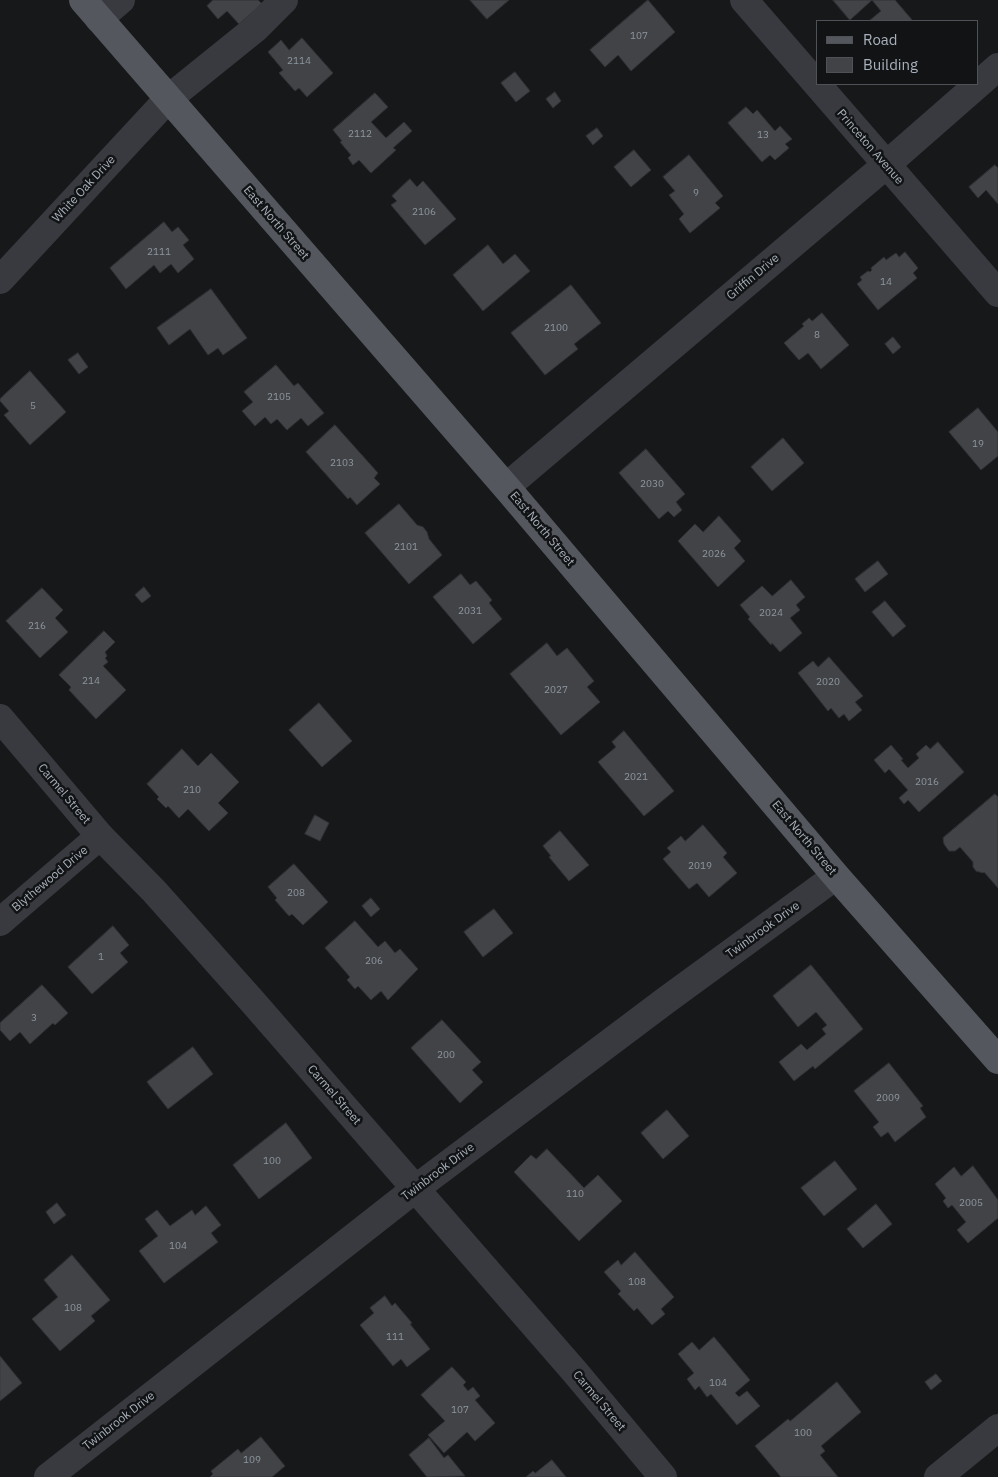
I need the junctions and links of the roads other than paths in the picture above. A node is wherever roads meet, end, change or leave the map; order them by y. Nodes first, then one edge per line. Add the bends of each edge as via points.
1 (121, 0) edge
2 (284, 0) edge
3 (744, 0) edge
4 (91, 9) edge
5 (998, 67) edge
6 (816, 84) edge
7 (978, 84) edge
8 (817, 85) edge
9 (977, 85) edge
10 (168, 99) junction
11 (886, 165) junction
12 (0, 280) edge
13 (998, 293) edge
14 (506, 486) junction
15 (0, 718) edge
16 (100, 836) junction
17 (836, 876) junction
18 (0, 922) edge
19 (998, 1060) edge
20 (415, 1189) junction
21 (998, 1428) edge
22 (48, 1477) edge
23 (663, 1477) edge
24 (938, 1477) edge

1 - 4 street
2 - 10 street, White Oak Drive via 249,34
3 - 6 street, Princeton Avenue
4 - 10 main road, East North Street
5 - 7 street, Griffin Drive
8 - 11 street, Princeton Avenue
9 - 11 street, Griffin Drive
10 - 12 street, White Oak Drive
10 - 14 main road, East North Street
11 - 13 street, Princeton Avenue
11 - 14 street, Griffin Drive
14 - 17 main road, East North Street
15 - 16 street, Carmel Street
16 - 18 street, Blythewood Drive
16 - 20 street, Carmel Street via 154,891
17 - 19 main road, East North Street
17 - 20 street, Twinbrook Drive
20 - 22 street, Twinbrook Drive
20 - 23 street, Carmel Street
21 - 24 street

